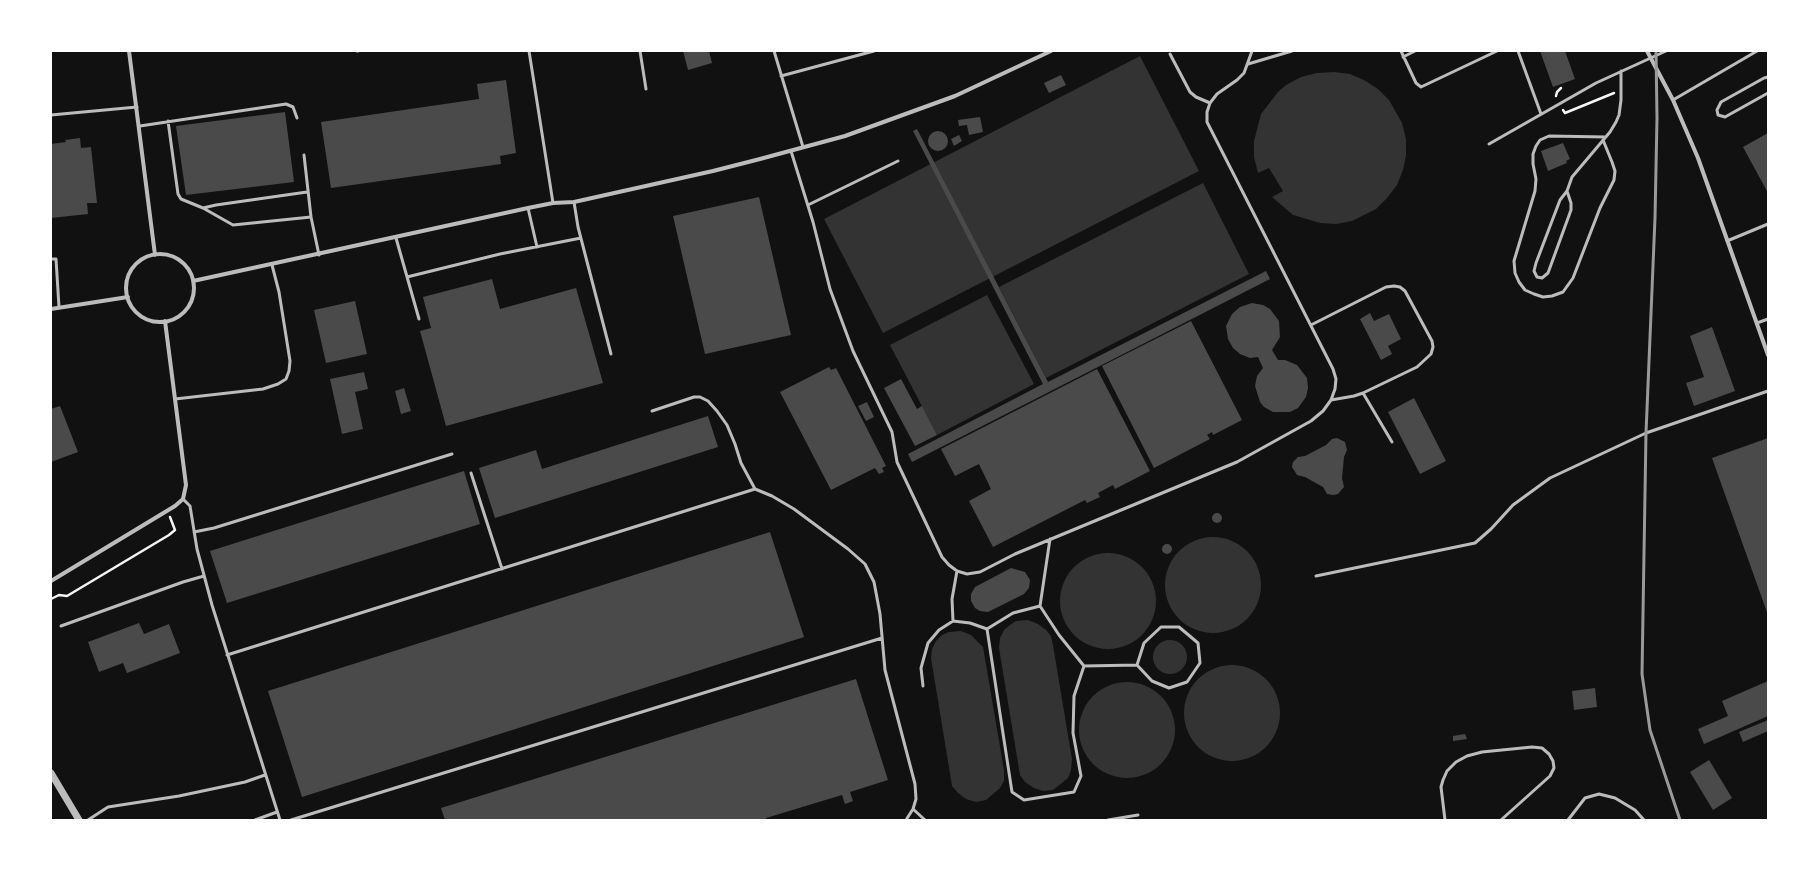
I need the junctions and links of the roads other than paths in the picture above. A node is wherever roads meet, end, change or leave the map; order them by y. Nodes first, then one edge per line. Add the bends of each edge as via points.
1 (129, 51) edge
2 (529, 51) edge
3 (640, 51) edge
4 (774, 51) edge
5 (874, 51) edge
6 (1051, 51) edge
7 (1252, 51) edge
8 (1292, 51) edge
9 (1401, 51) edge
10 (1415, 51) edge
11 (1497, 51) edge
12 (1518, 51) edge
13 (1647, 51) edge
14 (1666, 51) edge
15 (1757, 51) edge
16 (1170, 54) dead end
17 (1404, 57) junction
18 (1651, 59) junction
19 (1248, 64) junction
20 (1621, 71) junction
21 (781, 76) junction
22 (1768, 77) edge
23 (646, 89) dead end
24 (1768, 93) edge
25 (1673, 100) junction
26 (1210, 104) junction
27 (137, 107) junction
28 (1541, 114) junction
29 (51, 115) edge
30 (296, 118) dead end
31 (168, 122) junction
32 (140, 126) junction
33 (1606, 137) junction
34 (1603, 140) junction
35 (1489, 144) dead end
36 (803, 147) junction
37 (791, 151) junction
38 (304, 155) dead end
39 (898, 161) dead end
40 (1567, 191) junction
41 (307, 192) junction
42 (574, 202) junction
43 (552, 203) junction
44 (808, 205) junction
45 (203, 208) junction
46 (528, 208) junction
47 (311, 217) junction
48 (1768, 224) edge
49 (396, 238) junction
50 (581, 238) junction
51 (1727, 241) junction
52 (537, 247) junction
53 (155, 255) junction
54 (319, 255) junction
55 (51, 259) edge
56 (272, 265) junction
57 (407, 277) junction
58 (194, 281) junction
59 (128, 297) junction
60 (59, 307) junction
61 (51, 309) edge
62 (419, 319) dead end
63 (1768, 319) edge
64 (165, 321) junction
65 (1757, 323) junction
66 (1311, 325) junction
67 (611, 354) dead end
68 (1768, 355) edge
69 (1768, 391) edge
70 (1363, 392) junction
71 (175, 399) junction
72 (1331, 400) junction
73 (652, 411) dead end
74 (1392, 442) dead end
75 (452, 454) dead end
76 (471, 473) dead end
77 (755, 490) junction
78 (183, 499) junction
79 (194, 532) junction
80 (1050, 539) junction
81 (502, 569) junction
82 (957, 571) junction
83 (204, 576) junction
84 (1316, 576) dead end
85 (51, 581) edge
86 (1040, 606) junction
87 (953, 621) junction
88 (61, 626) dead end
89 (987, 629) junction
90 (882, 638) junction
91 (227, 656) junction
92 (1137, 665) junction
93 (1084, 666) junction
94 (923, 686) dead end
95 (51, 773) edge
96 (265, 776) junction
97 (914, 809) junction
98 (277, 812) junction
99 (1138, 815) dead end
100 (79, 820) edge
101 (88, 820) edge
102 (255, 820) edge
103 (280, 820) edge
104 (291, 820) edge
105 (906, 820) edge
106 (925, 820) edge
107 (1108, 820) edge
108 (1445, 820) edge
109 (1501, 820) edge
110 (1568, 820) edge
111 (1644, 820) edge

1 - 27 street
2 - 43 lane
3 - 23 lane
4 - 21 lane
5 - 21 lane
6 - 36 street via 955,96 846,136
7 - 19 lane
8 - 19 lane
9 - 17 lane
10 - 17 lane
11 - 17 lane via 1421,86 1416,83
12 - 28 lane
13 - 18 street
14 - 18 lane
15 - 25 lane
16 - 26 lane via 1190,92
18 - 20 lane
18 - 25 street
19 - 26 lane via 1244,73 1217,94
20 - 28 lane
20 - 33 lane via 1619,115
21 - 36 lane
22 - 24 lane via 1721,102 1717,110 1718,115 1725,117
25 - 51 street via 1698,158
26 - 66 lane via 1207,122
27 - 29 lane
27 - 32 street
28 - 35 lane
30 - 31 lane via 293,107 286,104
31 - 32 lane
31 - 45 lane via 178,194 181,199
32 - 53 street
33 - 34 lane
33 - 34 lane via 1549,136 1540,140 1536,146 1533,154 1535,191 1514,261 1515,273 1525,290 1543,297 1552,296 1562,292 1573,278 1600,208 1614,180 1615,171
34 - 40 lane via 1572,177
36 - 37 street
37 - 42 street via 713,172
37 - 44 lane
38 - 41 lane
39 - 44 lane
40 - 40 lane via 1557,207 1536,263 1534,271 1537,277 1542,278 1548,273 1571,210
41 - 45 lane
41 - 47 lane
42 - 43 street
42 - 50 lane
43 - 46 street
44 - 82 lane via 830,288 853,351 892,432 897,462 942,557
45 - 47 lane via 228,223 239,226
46 - 49 street
46 - 52 lane
47 - 54 lane
48 - 51 lane
49 - 54 street
49 - 57 lane
50 - 52 lane
50 - 67 lane
51 - 65 street
52 - 57 lane
53 - 58 street via 163,254 179,260 186,266
53 - 59 street via 146,257 132,270 128,278
54 - 56 street
55 - 60 lane via 56,259
56 - 58 street
56 - 71 lane via 280,292 290,360 286,379 263,389
57 - 62 lane
58 - 64 street via 193,297 186,310 179,316
59 - 60 street
59 - 64 street via 132,306 142,316 155,321
60 - 61 street
63 - 65 lane
64 - 71 street
65 - 68 street
66 - 70 lane via 1386,287 1400,287 1405,291 1432,341 1431,354 1417,367
66 - 72 lane via 1334,374 1335,389
69 - 84 lane via 1646,433 1550,478 1513,505 1491,530 1475,543
70 - 72 lane
70 - 74 lane
71 - 78 street via 186,485
72 - 80 lane via 1311,421 1237,462
73 - 77 lane via 694,396 708,401 727,425 741,463
75 - 79 lane
76 - 81 lane
77 - 81 lane
77 - 90 lane via 772,496 794,509 865,564 874,582
78 - 79 lane via 190,506
78 - 85 street
79 - 83 lane
80 - 82 lane via 980,572 967,574
80 - 86 lane
81 - 91 lane
82 - 87 lane via 952,599
83 - 88 lane
83 - 91 lane
86 - 89 lane via 1013,613
86 - 93 lane
87 - 89 lane via 970,622
87 - 94 lane via 939,630 928,643 921,668
89 - 93 lane via 1012,792 1024,800 1074,792 1081,776 1073,732 1074,696
90 - 97 lane via 885,670 915,784
90 - 104 lane
91 - 96 lane
92 - 92 lane via 1152,681 1169,688 1187,682 1200,663 1198,643 1179,627 1161,627 1144,642
92 - 93 lane
95 - 100 street
96 - 98 lane
96 - 101 lane via 178,796 108,807
97 - 105 lane
97 - 106 lane
98 - 102 lane
98 - 103 lane
99 - 107 lane
108 - 109 lane via 1443,780 1447,771 1456,762 1482,752 1532,746 1542,748 1553,761 1554,768 1550,776
110 - 111 lane via 1585,798 1599,794 1615,798 1635,810

